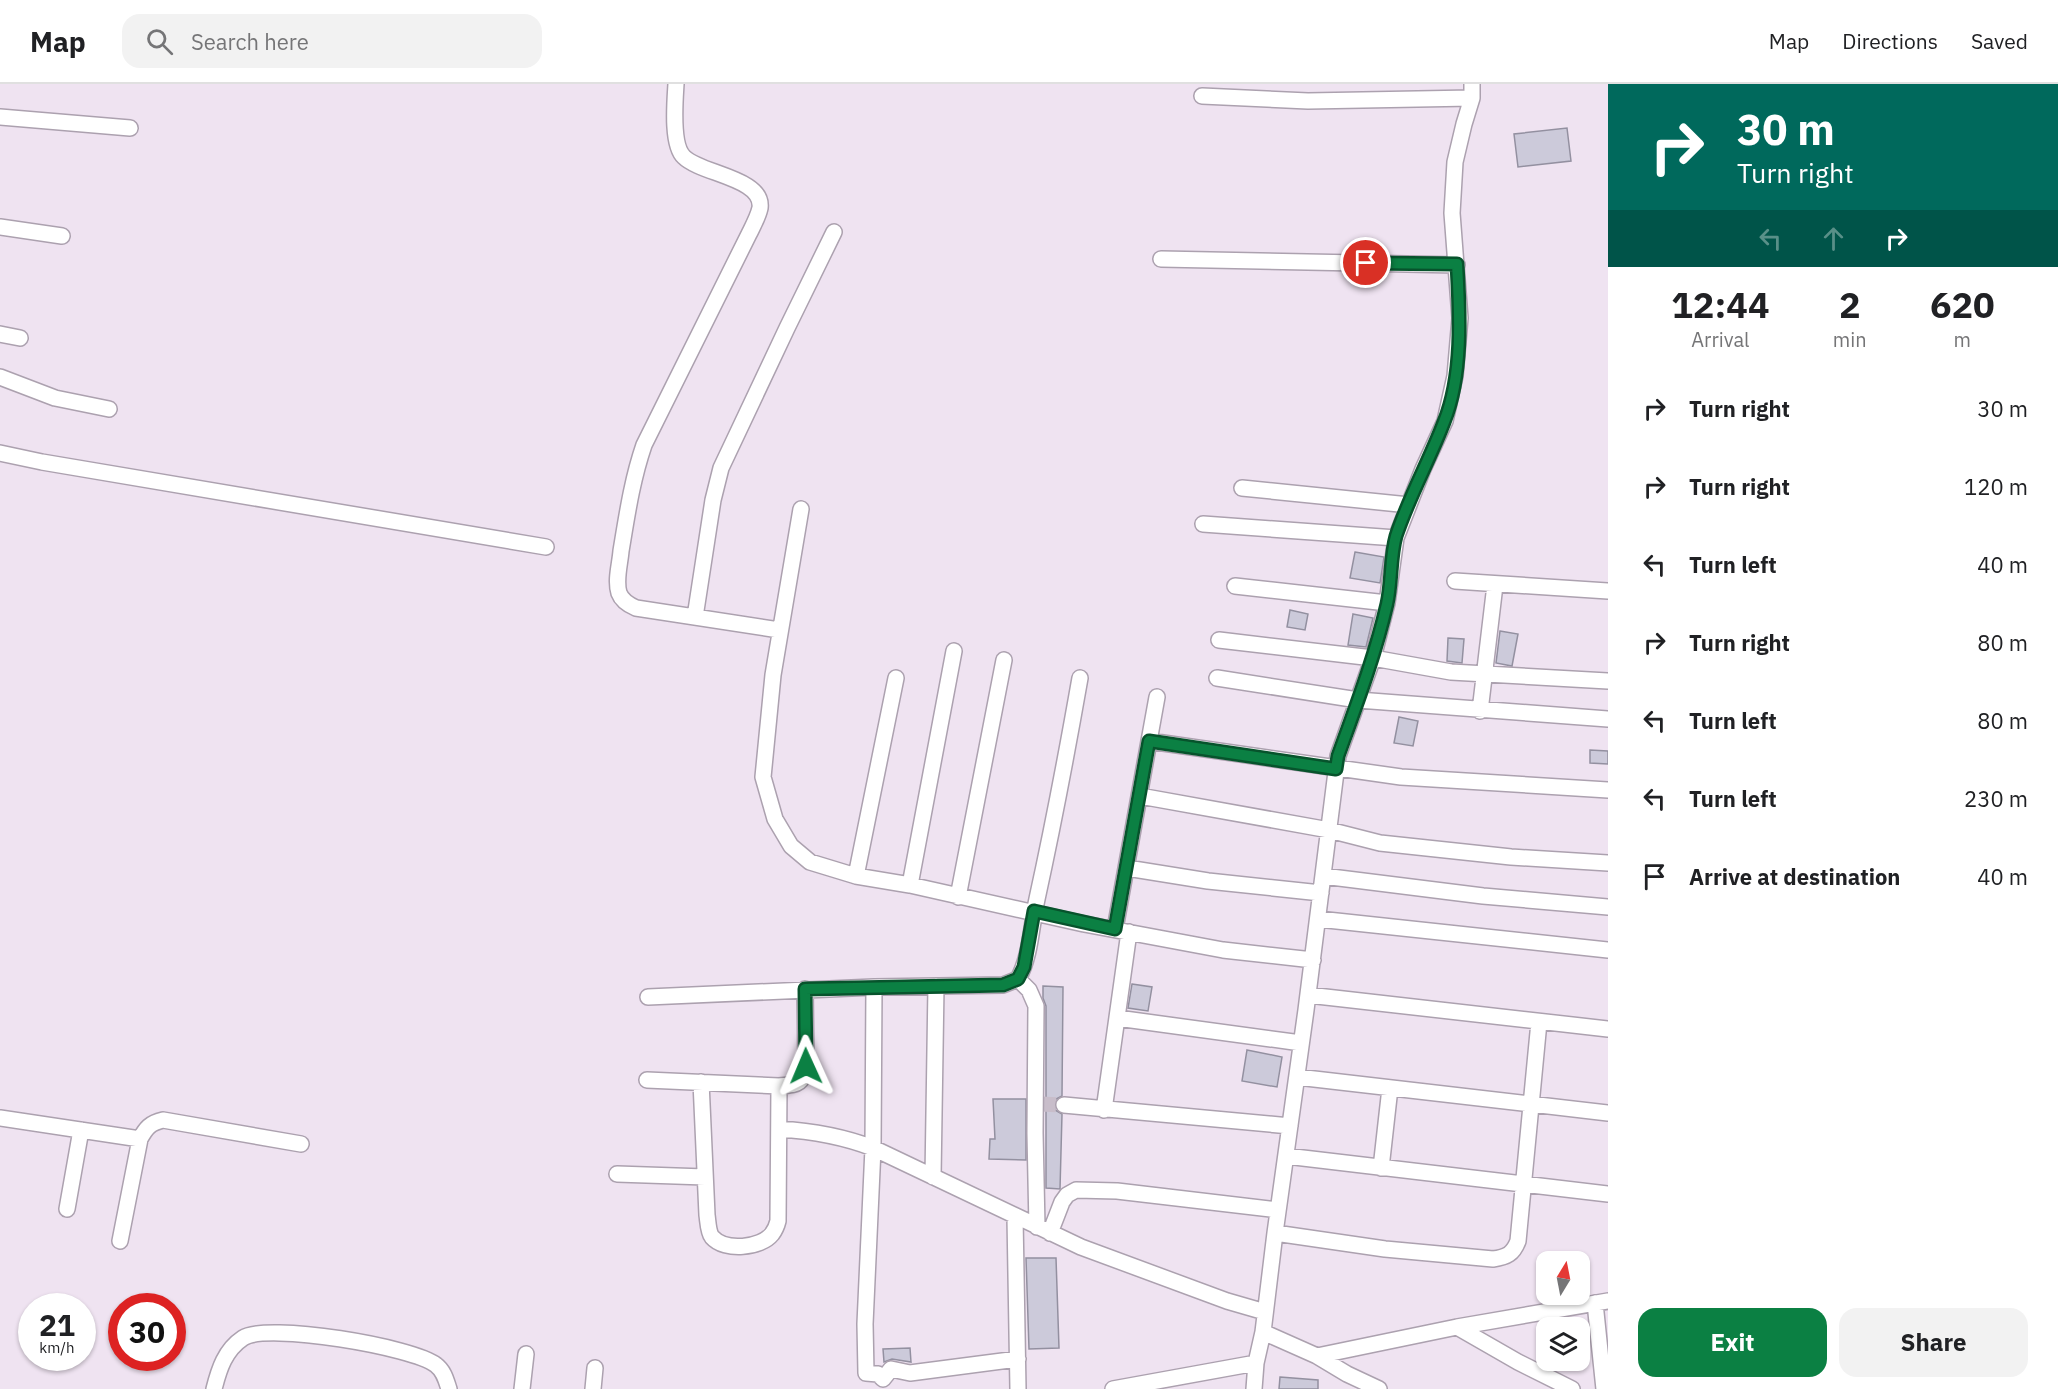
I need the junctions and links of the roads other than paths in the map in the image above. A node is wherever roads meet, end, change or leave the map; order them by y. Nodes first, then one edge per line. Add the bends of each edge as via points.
1 (676, 84) edge
2 (1382, 91) edge
3 (1472, 91) edge
4 (1202, 96) dead end
5 (0, 117) edge
6 (130, 128) dead end
7 (0, 227) edge
8 (834, 232) dead end
9 (62, 236) dead end
10 (1161, 259) dead end
11 (1457, 264) junction
12 (0, 334) edge
13 (20, 338) dead end
14 (0, 377) edge
15 (109, 409) dead end
16 (0, 453) edge
17 (1242, 488) dead end
18 (1409, 505) junction
19 (801, 509) dead end
20 (1203, 524) dead end
21 (1396, 538) junction
22 (546, 547) dead end
23 (1455, 581) dead end
24 (1495, 585) junction
25 (1235, 586) dead end
26 (1608, 591) edge
27 (1387, 603) junction
28 (695, 617) junction
29 (779, 630) junction
30 (1219, 640) dead end
31 (954, 651) dead end
32 (1373, 658) junction
33 (1004, 660) dead end
34 (1485, 674) junction
35 (896, 678) dead end
36 (1080, 678) dead end
37 (1217, 678) dead end
38 (1608, 681) edge
39 (1157, 697) dead end
40 (1358, 700) junction
41 (1480, 711) junction
42 (1608, 719) edge
43 (1149, 741) junction
44 (1336, 769) junction
45 (1608, 790) edge
46 (1140, 796) junction
47 (1329, 830) junction
48 (1608, 863) edge
49 (1127, 868) junction
50 (856, 876) junction
51 (1323, 876) junction
52 (910, 885) junction
53 (1321, 893) junction
54 (958, 897) junction
55 (1608, 907) edge
56 (1034, 911) junction
57 (1318, 920) junction
58 (1122, 931) junction
59 (1608, 950) edge
60 (1313, 960) junction
61 (1018, 979) junction
62 (936, 986) junction
63 (874, 987) junction
64 (805, 989) junction
65 (1308, 995) junction
66 (648, 997) dead end
67 (1117, 1018) junction
68 (1539, 1022) junction
69 (1608, 1029) edge
70 (1301, 1043) junction
71 (1297, 1077) junction
72 (647, 1080) dead end
73 (701, 1082) junction
74 (778, 1086) junction
75 (1390, 1088) junction
76 (1530, 1104) junction
77 (1064, 1106) tunnel mouth
78 (1104, 1110) junction
79 (1608, 1113) edge
80 (0, 1118) edge
81 (1290, 1126) junction
82 (779, 1129) junction
83 (81, 1130) junction
84 (140, 1139) junction
85 (301, 1144) dead end
86 (873, 1148) junction
87 (1286, 1156) junction
88 (1380, 1168) junction
89 (617, 1174) dead end
90 (705, 1177) junction
91 (933, 1177) junction
92 (1524, 1186) junction
93 (1608, 1194) edge
94 (67, 1209) dead end
95 (1278, 1210) junction
96 (1015, 1217) junction
97 (1043, 1230) junction
98 (1275, 1233) junction
99 (120, 1241) dead end
100 (1602, 1302) edge
101 (1265, 1312) junction
102 (1457, 1327) junction
103 (1263, 1332) junction
104 (526, 1354) dead end
105 (1317, 1356) junction
106 (1018, 1359) junction
107 (1256, 1364) junction
108 (595, 1368) dead end
109 (1347, 1382) edge
110 (214, 1389) edge
111 (449, 1389) edge
112 (522, 1389) edge
113 (593, 1389) edge
114 (1018, 1389) edge
115 (1113, 1389) edge
116 (1254, 1389) edge
117 (1379, 1389) edge
118 (1572, 1389) edge
119 (1604, 1389) edge

1 - 28 street via 675,128 682,156 753,189 760,209 644,445 629,496 618,573 619,593 636,608
2 - 3 street
2 - 4 street via 1308,101
3 - 11 street via 1455,162 1452,213
5 - 6 street
7 - 9 street
8 - 28 street via 722,468 713,500
10 - 11 street
11 - 18 street via 1460,318 1455,376 1445,421
12 - 13 street
14 - 15 street via 55,398
16 - 22 street
17 - 18 street
18 - 21 street
19 - 29 street
20 - 21 street
21 - 27 street
23 - 24 street
24 - 26 street
24 - 34 street
25 - 27 street
27 - 32 street
28 - 29 street
29 - 50 street via 763,777 775,819 791,846 810,862
30 - 32 street
31 - 52 street
32 - 34 street
32 - 40 street
33 - 54 street
34 - 38 street
34 - 41 street
35 - 50 street
36 - 56 street
37 - 40 street
39 - 43 street
40 - 41 street
40 - 44 street
41 - 42 street
43 - 44 street
43 - 46 street
44 - 45 street
44 - 47 street
46 - 47 street
46 - 49 street
47 - 48 street via 1380,843
47 - 51 street
49 - 53 street
49 - 58 street
50 - 52 street
51 - 53 street
51 - 55 street
52 - 54 street
53 - 57 street
54 - 56 street
56 - 58 street
56 - 61 street via 1024,967
57 - 59 street
57 - 60 street
58 - 60 street via 1223,950
58 - 67 street
60 - 65 street
61 - 62 street via 1003,985
61 - 97 street via 1029,990 1036,1006
62 - 63 street
62 - 91 street
63 - 64 street
63 - 86 street
64 - 66 street
64 - 74 street via 803,1078 797,1084
65 - 68 street
65 - 70 street
67 - 70 street
67 - 78 street
68 - 69 street
68 - 76 street
70 - 71 street
71 - 75 street
71 - 81 street
72 - 73 street
73 - 74 street
73 - 90 street
74 - 82 street
75 - 76 street
75 - 88 street
76 - 79 street
76 - 92 street
77 - 78 street
78 - 81 street
80 - 83 street
81 - 87 street
82 - 86 street via 830,1134
82 - 90 street via 778,1221 773,1233 762,1242 722,1245 711,1236
83 - 84 street
83 - 94 street
84 - 85 street via 153,1122 163,1120
84 - 99 street
86 - 91 street
86 - 106 street via 866,1373 878,1374 883,1379 891,1369 910,1373
87 - 88 street
87 - 95 street
88 - 92 street
89 - 90 street
91 - 96 street
92 - 93 street
92 - 98 street via 1518,1241 1514,1252 1505,1258 1385,1250
95 - 97 street via 1117,1191 1076,1190 1067,1195
95 - 98 street
96 - 97 street
96 - 106 street
97 - 101 street via 1080,1247
98 - 101 street
100 - 102 street
100 - 119 street
101 - 103 street
102 - 105 street
102 - 118 street
103 - 105 street
103 - 107 street
104 - 112 street
105 - 109 street
106 - 114 street
107 - 115 street
107 - 116 street
108 - 113 street
109 - 117 street
110 - 111 street via 227,1353 245,1336 271,1333 376,1344 434,1363 443,1372

